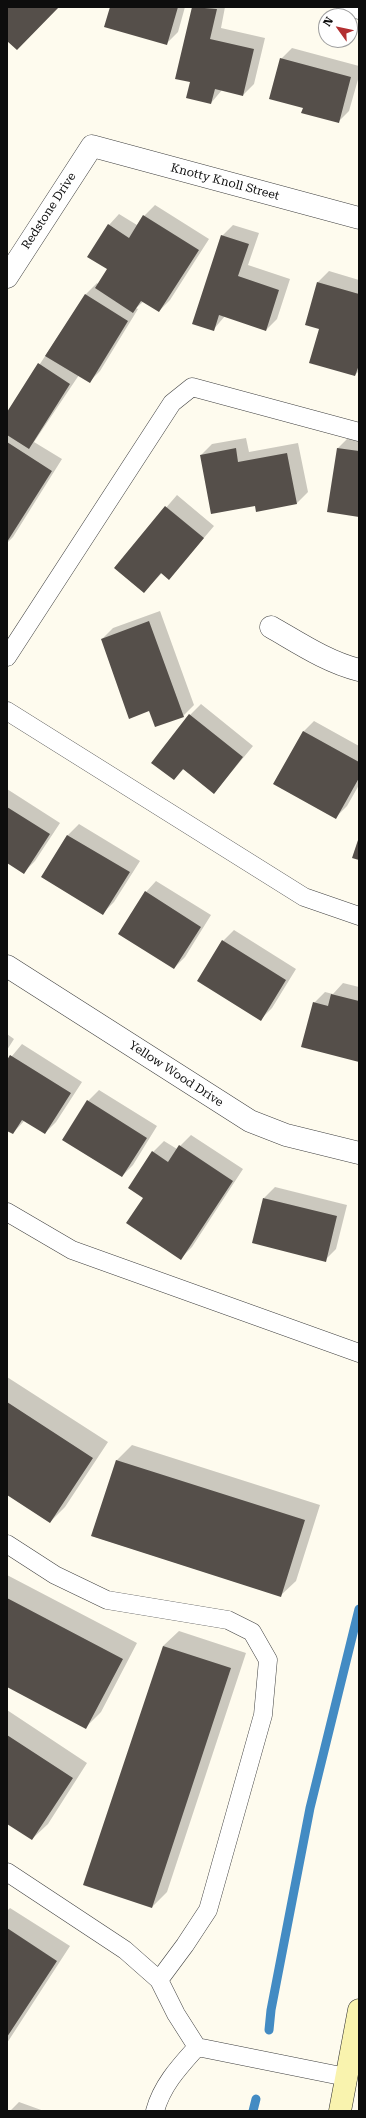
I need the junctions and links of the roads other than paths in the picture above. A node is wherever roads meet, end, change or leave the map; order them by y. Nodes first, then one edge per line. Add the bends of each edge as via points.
1 (346, 7) edge
2 (359, 10) edge
3 (92, 146) joint
4 (359, 218) edge
5 (7, 277) edge
6 (359, 432) edge
7 (271, 627) dead end
8 (7, 657) edge
9 (359, 670) edge
10 (7, 711) edge
11 (359, 916) edge
12 (7, 966) edge
13 (359, 1153) edge
14 (7, 1212) edge
15 (359, 1353) edge
16 (7, 1544) edge
17 (7, 1872) edge
18 (162, 1987) junction
19 (359, 2010) edge
20 (197, 2047) junction
21 (346, 2077) junction
22 (155, 2111) edge
23 (340, 2111) edge

1 - 2 lane
3 - 4 street, Knotty Knoll Street
3 - 5 street, Redstone Drive
6 - 8 lane via 192,387 172,403
7 - 9 street via 342,666
10 - 11 lane via 304,897
12 - 13 street, Yellow Wood Drive via 250,1121 286,1135
14 - 15 lane via 72,1250
16 - 18 lane via 55,1575 108,1600 228,1620 252,1632 268,1660 264,1715 208,1910
17 - 18 lane via 125,1950
18 - 20 lane
19 - 21 main road
20 - 21 lane
20 - 22 lane via 173,2073
21 - 23 main road

